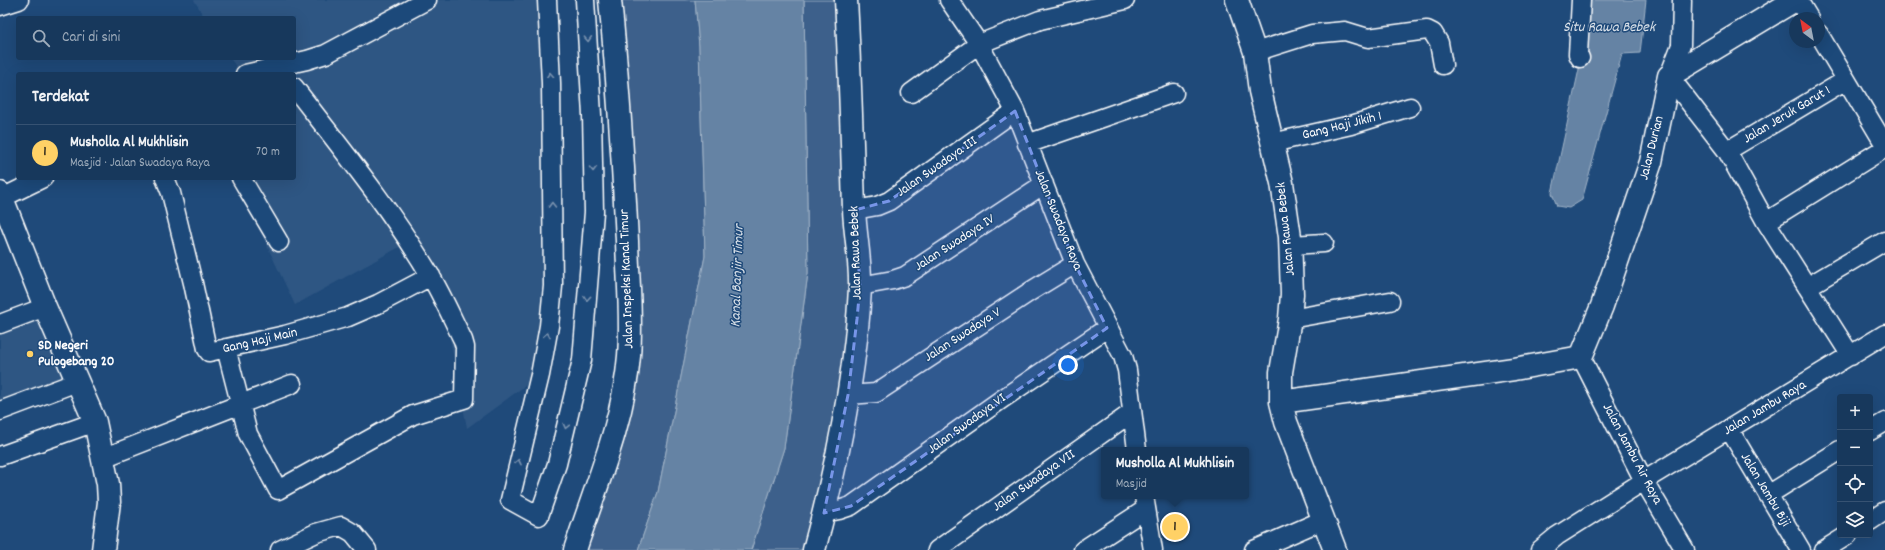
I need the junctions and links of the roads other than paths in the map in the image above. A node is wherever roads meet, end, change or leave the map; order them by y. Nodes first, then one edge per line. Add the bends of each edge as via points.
1 (19, 0) edge
2 (427, 0) edge
3 (547, 0) edge
4 (585, 0) edge
5 (610, 0) edge
6 (846, 0) edge
7 (949, 0) edge
8 (1125, 0) edge
9 (1237, 0) edge
10 (1581, 0) edge
11 (1682, 0) edge
12 (1788, 2) edge
13 (0, 6) edge
14 (1802, 12) edge
15 (979, 44) junction
16 (1825, 44) edge
17 (1255, 52) junction
18 (1580, 58) dead end
19 (1443, 65) dead end
20 (281, 70) edge
21 (263, 72) edge
22 (1669, 76) junction
23 (1846, 80) junction
24 (296, 90) edge
25 (911, 93) dead end
26 (1174, 93) dead end
27 (1410, 107) dead end
28 (1014, 111) junction
29 (1272, 143) junction
30 (1027, 144) junction
31 (1885, 145) edge
32 (1885, 148) edge
33 (1727, 151) junction
34 (39, 180) edge
35 (166, 180) edge
36 (242, 180) edge
37 (1044, 184) junction
38 (1, 197) edge
39 (854, 210) junction
40 (1766, 222) junction
41 (1885, 241) edge
42 (279, 242) dead end
43 (1324, 243) dead end
44 (1291, 245) junction
45 (1075, 264) junction
46 (431, 276) junction
47 (860, 286) junction
48 (1808, 287) junction
49 (1390, 301) dead end
50 (45, 306) junction
51 (1290, 319) junction
52 (0, 324) edge
53 (1107, 328) junction
54 (1885, 334) edge
55 (226, 348) junction
56 (1851, 356) junction
57 (1578, 358) junction
58 (78, 382) junction
59 (292, 384) dead end
60 (848, 395) junction
61 (241, 402) junction
62 (1281, 402) junction
63 (0, 411) edge
64 (1131, 413) junction
65 (95, 422) junction
66 (1885, 422) edge
67 (1729, 429) junction
68 (1872, 430) edge
69 (1137, 447) edge
70 (1837, 452) edge
71 (0, 456) edge
72 (103, 458) junction
73 (1644, 480) junction
74 (1768, 495) junction
75 (1145, 502) edge
76 (1885, 511) edge
77 (824, 512) junction
78 (1873, 519) edge
79 (1323, 520) junction
80 (1843, 538) edge
81 (1683, 549) edge
82 (103, 550) edge
83 (280, 550) edge
84 (367, 550) edge
85 (575, 550) edge
86 (814, 550) edge
87 (937, 550) edge
88 (1083, 550) edge
89 (1153, 550) edge
90 (1254, 550) edge
91 (1335, 550) edge
92 (1540, 550) edge
93 (1801, 550) edge
94 (1824, 550) edge

1 - 13 street
2 - 20 street via 326,54
4 -> 3 street via 592,115 594,212 582,360 557,464 539,516 510,500 522,441 540,375 553,286 551,83
5 - 85 street, Jalan Inspeksi Kanal Timur via 622,136 630,316 629,356 624,392 607,454
6 - 39 street, Jalan Rawa Bebek
7 - 15 street, Jalan Swadaya Raya
8 - 15 street via 1040,20
9 - 17 street, Jalan Rawa Bebek
10 - 18 street via 1578,54
11 - 22 street via 1681,45
12 - 14 street
12 - 22 street
15 - 25 street
15 - 28 street, Jalan Swadaya Raya
16 - 23 street
17 - 19 street via 1312,34 1345,31 1368,38 1427,30 1433,32 1439,43
17 - 29 street, Jalan Rawa Bebek via 1260,91
20 - 21 street
22 - 33 street
22 - 57 street, Jalan Durian via 1651,162 1602,306
23 - 31 street
23 - 33 street, Jalan Jeruk Garut 1
24 - 46 street via 378,198
26 - 30 street
27 - 29 street, Gang Haji Jikih 1 via 1351,125
28 - 30 street, Jalan Swadaya Raya
28 - 39 street, Jalan Swadaya III via 888,201 877,206
29 - 44 street, Jalan Rawa Bebek via 1282,183
30 - 37 street, Jalan Swadaya Raya
32 - 40 street
33 - 40 street
34 - 38 street
35 - 55 street, Gang Haji Main via 194,283 207,349 212,352
36 - 42 street
37 - 45 street, Jalan Swadaya Raya
37 - 47 street, Jalan Swadaya IV via 904,276
38 - 50 street
39 - 47 street, Jalan Rawa Bebek
40 - 48 street
41 - 48 street
43 - 44 street
44 - 51 street, Jalan Rawa Bebek
45 - 53 street, Jalan Swadaya Raya
45 - 60 street, Jalan Swadaya V via 876,393
46 - 55 street, Gang Haji Main via 348,317
46 - 61 street via 465,347 464,399 413,415 278,490 248,434
47 - 60 street, Jalan Rawa Bebek
48 - 56 street
49 - 51 street
50 - 52 street
50 - 58 street
51 - 62 street, Jalan Rawa Bebek via 1281,372
53 - 64 street, Jalan Swadaya Raya via 1123,356 1127,370
53 - 77 street, Jalan Swadaya VI via 851,506
54 - 56 street, Jalan Jambu Raya
55 - 61 street
56 - 67 street, Jalan Jambu Raya
57 - 62 street
57 - 73 street, Jalan Jambu Air Raya
58 - 63 street
58 - 65 street
59 - 61 street
60 - 77 street, Jalan Rawa Bebek
61 - 72 street
62 - 79 street, Jalan Rawa Bebek
64 - 69 street, Jalan Swadaya Raya
64 - 87 street, Jalan Swadaya VII
65 - 71 street
65 - 72 street
66 - 68 street
67 - 73 street, Jalan Jambu Raya
67 - 74 street, Jalan Jambu Biji
70 - 74 street
72 - 82 street via 109,502
73 - 81 street, Jalan Jambu Air Raya
73 - 92 street, Jalan Jambu Raya via 1557,536
74 - 93 street, Jalan Jambu Biji
75 - 88 street
75 - 89 street
76 - 78 street
77 - 86 street, Jalan Rawa Bebek
79 - 90 street
79 - 91 street, Jalan Rawa Bebek
80 - 94 street
83 - 84 street via 316,533 342,526 353,533

